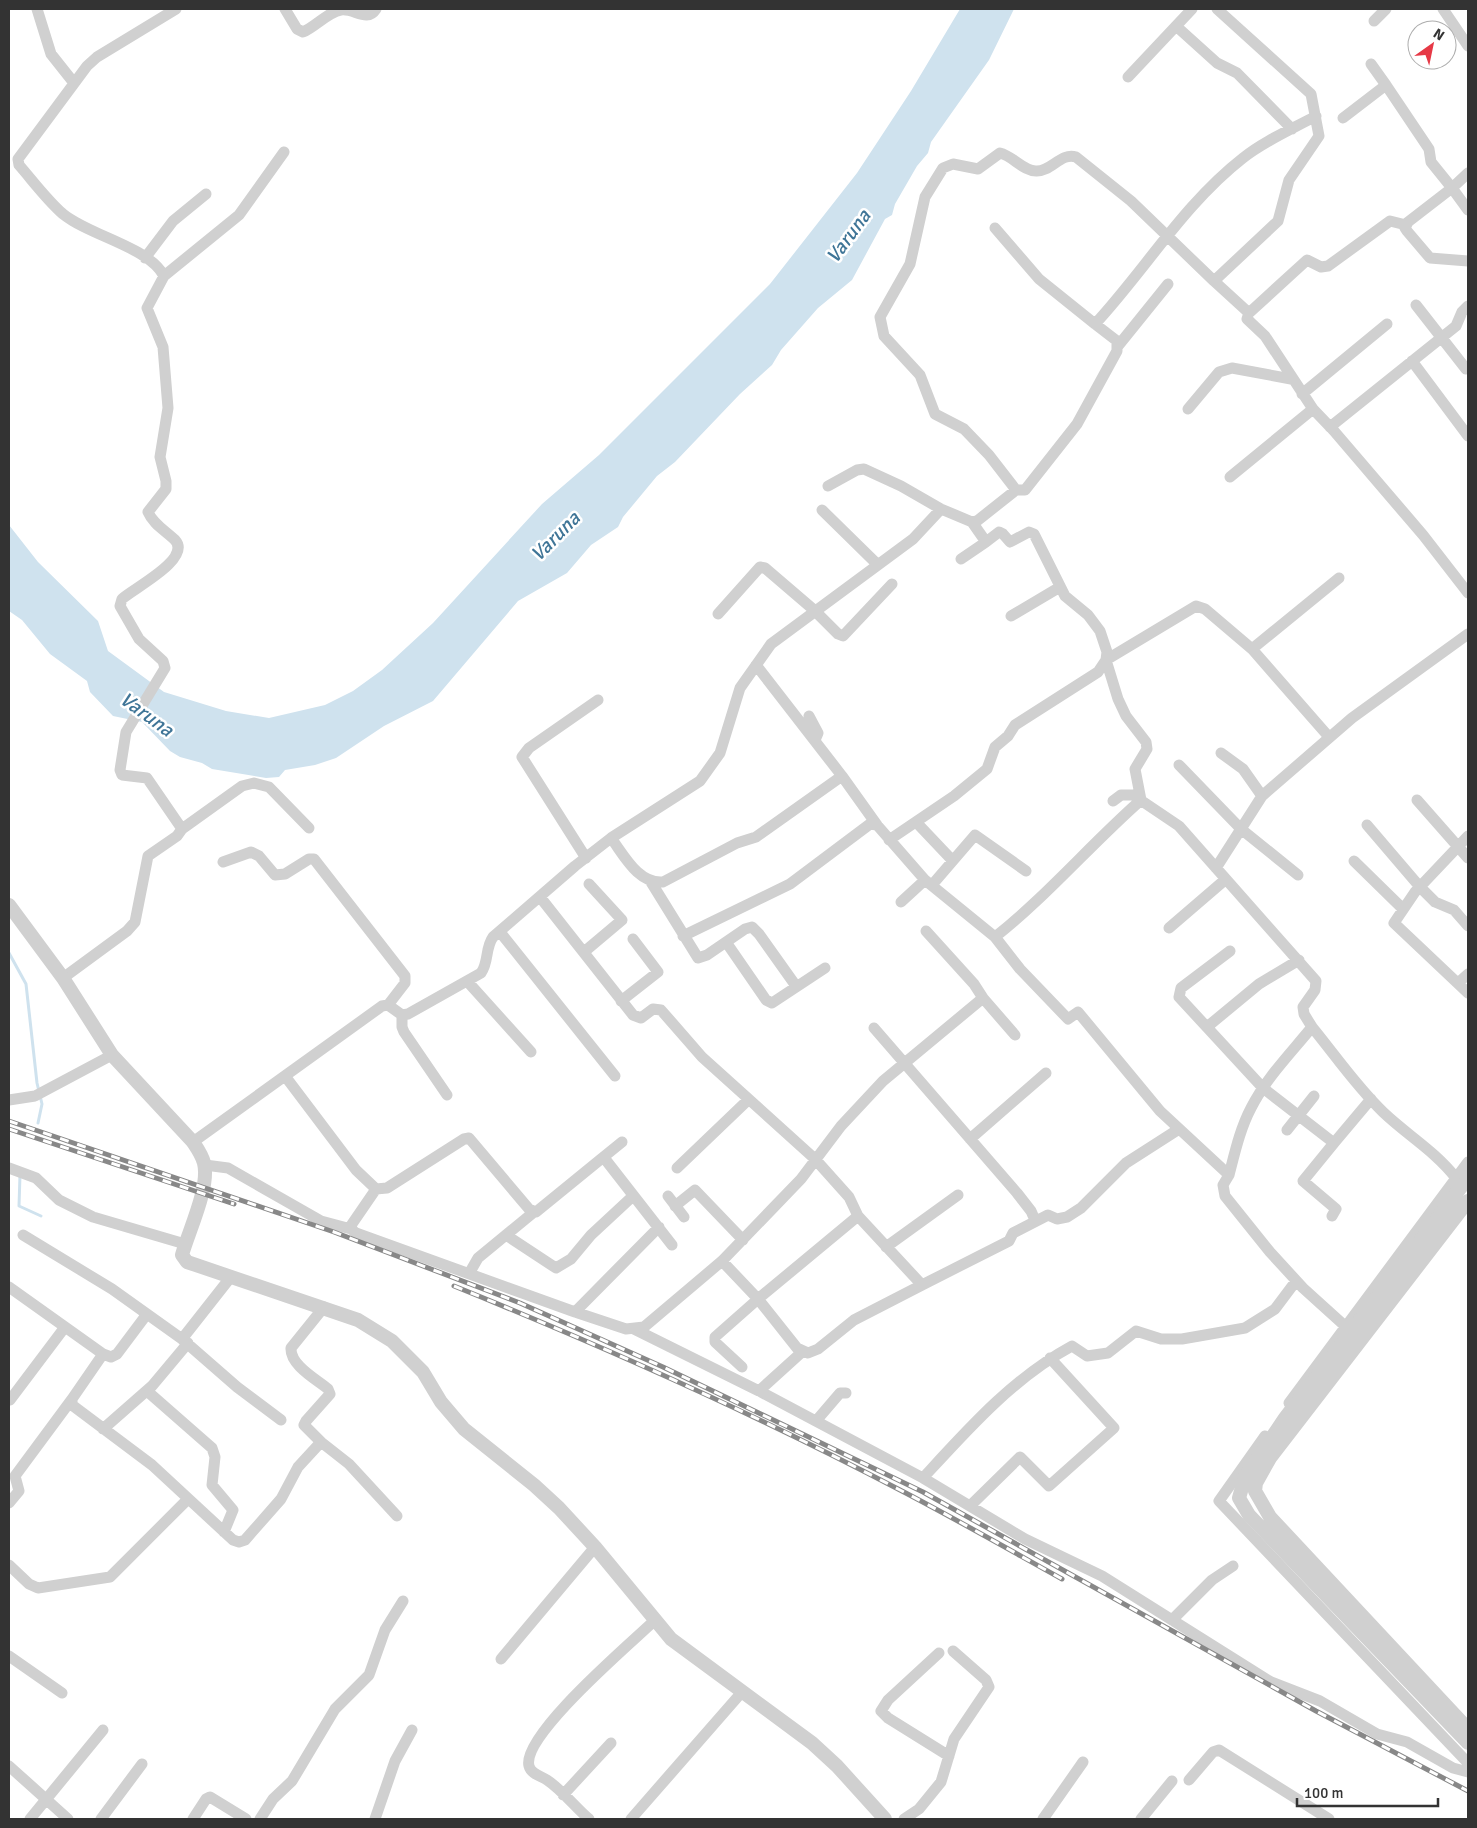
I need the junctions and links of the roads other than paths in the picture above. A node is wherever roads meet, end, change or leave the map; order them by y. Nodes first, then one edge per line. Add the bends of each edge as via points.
1 (37, 9) edge
2 (176, 9) edge
3 (285, 9) edge
4 (376, 9) edge
5 (1192, 9) edge
6 (1217, 9) edge
7 (1386, 9) edge
8 (1442, 9) edge
9 (1374, 21) dead end
10 (1176, 26) junction
11 (1468, 46) edge
12 (1371, 64) dead end
13 (1128, 77) dead end
14 (74, 84) junction
15 (1386, 85) junction
16 (1316, 116) junction
17 (1343, 118) dead end
18 (1292, 129) junction
19 (284, 152) dead end
20 (1468, 173) edge
21 (1452, 188) junction
22 (206, 194) dead end
23 (1468, 210) edge
24 (1406, 225) junction
25 (995, 228) dead end
26 (1167, 234) junction
27 (145, 258) junction
28 (1468, 261) edge
29 (164, 276) junction
30 (1214, 281) junction
31 (1168, 284) dead end
32 (1416, 305) dead end
33 (1468, 306) edge
34 (1249, 313) junction
35 (1095, 324) junction
36 (1387, 324) dead end
37 (1442, 338) junction
38 (1118, 346) junction
39 (1412, 361) junction
40 (1466, 368) dead end
41 (1292, 379) junction
42 (1302, 394) junction
43 (1188, 409) dead end
44 (1313, 409) junction
45 (1330, 428) junction
46 (1468, 436) edge
47 (1230, 477) dead end
48 (828, 486) dead end
49 (1016, 490) junction
50 (941, 509) junction
51 (822, 510) dead end
52 (972, 522) junction
53 (986, 542) junction
54 (961, 558) dead end
55 (877, 564) junction
56 (1339, 578) dead end
57 (892, 584) dead end
58 (1060, 586) junction
59 (1468, 593) edge
60 (814, 610) junction
61 (718, 614) dead end
62 (1011, 616) dead end
63 (1468, 634) edge
64 (1252, 649) junction
65 (1106, 660) junction
66 (756, 665) junction
67 (598, 700) dead end
68 (809, 716) dead end
69 (1329, 737) junction
70 (814, 740) junction
71 (1221, 753) dead end
72 (1179, 765) dead end
73 (842, 776) junction
74 (1262, 796) junction
75 (1141, 800) junction
76 (1417, 800) dead end
77 (1113, 801) dead end
78 (916, 822) junction
79 (876, 825) junction
80 (1368, 825) dead end
81 (309, 828) dead end
82 (182, 829) junction
83 (1241, 829) junction
84 (1468, 836) edge
85 (611, 838) junction
86 (889, 840) junction
87 (1458, 847) junction
88 (586, 858) junction
89 (1468, 858) edge
90 (952, 860) junction
91 (1354, 861) dead end
92 (223, 862) dead end
93 (1216, 868) junction
94 (1026, 871) dead end
95 (1298, 874) dead end
96 (1226, 879) junction
97 (651, 882) junction
98 (928, 882) junction
99 (589, 884) dead end
100 (1420, 886) junction
101 (540, 896) junction
102 (901, 902) dead end
103 (9, 905) edge
104 (1402, 908) junction
105 (1468, 926) edge
106 (1169, 928) dead end
107 (926, 931) dead end
108 (500, 932) junction
109 (683, 936) junction
110 (995, 937) junction
111 (633, 939) dead end
112 (726, 942) junction
113 (1230, 951) dead end
114 (584, 952) junction
115 (1299, 960) junction
116 (825, 968) dead end
117 (1468, 974) edge
118 (64, 978) junction
119 (467, 981) junction
120 (1458, 983) junction
121 (796, 986) junction
122 (1468, 994) edge
123 (983, 998) junction
124 (621, 1001) junction
125 (388, 1005) junction
126 (402, 1015) junction
127 (1207, 1027) junction
128 (1312, 1027) junction
129 (874, 1028) dead end
130 (1015, 1034) dead end
131 (530, 1052) dead end
132 (112, 1055) junction
133 (905, 1064) junction
134 (1046, 1073) dead end
135 (285, 1076) junction
136 (615, 1076) dead end
137 (1263, 1088) junction
138 (447, 1094) dead end
139 (1314, 1096) dead end
140 (1371, 1099) junction
141 (9, 1100) edge
142 (748, 1100) junction
143 (1298, 1117) junction
144 (1179, 1129) junction
145 (1287, 1130) dead end
146 (970, 1139) junction
147 (193, 1142) junction
148 (622, 1142) dead end
149 (1334, 1143) junction
150 (601, 1159) junction
151 (815, 1159) junction
152 (1468, 1162) edge
153 (205, 1165) junction
154 (9, 1168) edge
155 (678, 1168) dead end
156 (1229, 1175) junction
157 (1462, 1178) edge
158 (376, 1189) junction
159 (958, 1195) dead end
160 (634, 1196) junction
161 (1468, 1201) edge
162 (534, 1212) junction
163 (858, 1216) junction
164 (1332, 1216) dead end
165 (684, 1217) dead end
166 (1035, 1220) junction
167 (659, 1227) junction
168 (351, 1229) junction
169 (23, 1235) dead end
170 (506, 1235) junction
171 (743, 1240) junction
172 (185, 1244) junction
173 (672, 1245) dead end
174 (886, 1247) junction
175 (722, 1261) junction
176 (470, 1272) junction
177 (230, 1278) junction
178 (1296, 1281) junction
179 (922, 1284) junction
180 (9, 1287) edge
181 (758, 1299) junction
182 (324, 1307) junction
183 (575, 1312) junction
184 (147, 1314) junction
185 (1345, 1326) junction
186 (65, 1327) junction
187 (634, 1329) junction
188 (185, 1341) junction
189 (802, 1352) junction
190 (104, 1354) junction
191 (1050, 1358) junction
192 (742, 1367) dead end
193 (147, 1391) junction
194 (759, 1391) junction
195 (846, 1393) dead end
196 (72, 1399) junction
197 (10, 1400) dead end
198 (281, 1420) dead end
199 (816, 1421) junction
200 (103, 1429) junction
201 (322, 1442) junction
202 (924, 1478) junction
203 (188, 1499) junction
204 (9, 1503) edge
205 (970, 1506) junction
206 (397, 1516) dead end
207 (224, 1532) junction
208 (595, 1547) junction
209 (9, 1565) edge
210 (1233, 1566) dead end
211 (404, 1601) dead end
212 (1172, 1620) junction
213 (654, 1621) junction
214 (953, 1651) dead end
215 (939, 1653) dead end
216 (9, 1656) edge
217 (501, 1659) dead end
218 (742, 1692) junction
219 (62, 1693) dead end
220 (1468, 1728) edge
221 (103, 1730) dead end
222 (412, 1730) dead end
223 (610, 1743) dead end
224 (1468, 1743) edge
225 (949, 1756) junction
226 (1083, 1762) dead end
227 (1468, 1763) edge
228 (142, 1764) dead end
229 (9, 1766) edge
230 (1468, 1772) edge
231 (1189, 1780) dead end
232 (1172, 1781) dead end
233 (563, 1796) junction
234 (45, 1800) junction
235 (30, 1819) edge
236 (68, 1819) edge
237 (101, 1819) edge
238 (193, 1819) edge
239 (246, 1819) edge
240 (260, 1819) edge
241 (375, 1819) edge
242 (588, 1819) edge
243 (631, 1819) edge
244 (885, 1819) edge
245 (904, 1819) edge
246 (1044, 1819) edge
247 (1141, 1819) edge
248 (1330, 1819) edge

1 - 14 street via 51,54
2 - 14 street via 97,56
3 - 4 street via 297,29 304,32 342,10 368,16
5 - 10 street
6 - 16 street via 1306,88 1313,100
7 - 9 street
8 - 11 street
10 - 13 street
10 - 18 street via 1217,63 1237,73
12 - 15 street
14 - 27 street via 21,153 19,165 64,214 89,231 128,247
15 - 17 street
15 - 21 street via 1429,148 1432,162
16 - 18 street
16 - 30 street via 1319,136 1289,180 1278,221
18 - 26 street via 1243,158
19 - 29 street via 238,214
20 - 21 street
21 - 23 street
21 - 24 street
22 - 27 street via 173,221
24 - 28 street via 1407,231 1430,258
24 - 34 street via 1390,221 1328,266 1307,260
25 - 35 street via 1039,279
26 - 30 street
26 - 35 street
26 - 49 street via 1132,201 1072,155 1039,171 1033,171 1000,153 978,169 947,165 925,197 911,259 882,311 882,330 920,375 935,414 964,429
27 - 29 street
29 - 82 street via 147,308 165,356 168,408 160,457 166,489 148,512 150,518 177,542 179,550 166,568 122,599 120,606 139,639 163,661 165,668 124,737 120,770 122,775 148,778
30 - 34 street
31 - 38 street
32 - 37 street
33 - 37 street via 1456,326
34 - 41 street via 1247,319 1265,336
35 - 38 street
36 - 42 street
37 - 39 street
37 - 40 street
38 - 49 street via 1077,424 1025,490
39 - 45 street
39 - 46 street
41 - 42 street
41 - 43 street via 1226,368
42 - 44 street
44 - 45 street
44 - 47 street
45 - 59 street via 1423,535
48 - 50 street via 864,469
49 - 52 street
50 - 52 street
50 - 55 street via 913,539
51 - 55 street
52 - 53 street
53 - 54 street
53 - 58 street via 999,532 1012,542 1033,533
55 - 60 street
56 - 64 street
57 - 60 street via 845,635 838,634
58 - 62 street
58 - 65 street via 1068,600 1088,615 1100,631
60 - 61 street via 760,567
60 - 66 street via 771,644
63 - 69 street
64 - 65 street via 1205,609 1196,606
64 - 69 street
65 - 75 street via 1126,716 1146,742 1147,749 1135,768
65 - 78 street via 1092,676 1015,725 1008,736 995,746 987,769
66 - 70 street
66 - 85 street via 740,688 720,753 700,781
67 - 88 street via 529,748 522,757
68 - 70 street via 818,733
69 - 74 street
70 - 73 street
71 - 74 street via 1243,769
72 - 83 street
73 - 79 street
73 - 97 street via 756,837 737,843 663,882
74 - 83 street
75 - 77 street via 1127,794
75 - 93 street via 1179,826
75 - 110 street
76 - 87 street
78 - 86 street
78 - 90 street
79 - 86 street
79 - 109 street via 870,824 790,884
80 - 100 street
81 - 82 street via 269,787 254,784 242,786
82 - 118 street via 148,856 137,915 128,931
83 - 93 street
83 - 95 street
84 - 87 street
85 - 88 street
85 - 97 street via 640,874
86 - 98 street
87 - 89 street
87 - 100 street
88 - 101 street
90 - 94 street via 975,835
90 - 98 street
91 - 104 street
92 - 125 street via 251,852 259,856 276,876 281,876 314,859 405,976 404,984
93 - 96 street
96 - 106 street
96 - 115 street
97 - 109 street
98 - 102 street
98 - 110 street
99 - 114 street via 622,920
100 - 104 street
100 - 105 street via 1438,903 1454,910
101 - 108 street
101 - 114 street
103 - 118 street
104 - 120 street via 1394,919 1395,926
107 - 123 street
108 - 119 street via 489,943 486,967 482,973
108 - 136 street
109 - 112 street via 700,958
110 - 144 street via 1020,969 1068,1019 1078,1012 1160,1111
111 - 124 street via 658,972
112 - 121 street via 745,928 752,927
112 - 121 street via 769,1002 774,1002
113 - 127 street via 1179,993 1183,1003
114 - 124 street
115 - 127 street via 1259,984
115 - 128 street via 1316,981 1315,990 1303,1007
116 - 121 street
117 - 120 street
118 - 132 street
119 - 126 street via 412,1013
119 - 131 street
120 - 122 street
123 - 130 street
123 - 133 street
124 - 142 street via 638,1019 653,1009 661,1010 702,1057
125 - 126 street
125 - 135 street via 382,1006
126 - 138 street via 404,1032
127 - 137 street
128 - 137 street
128 - 140 street
129 - 133 street
132 - 141 street via 40,1093
132 - 147 street
133 - 146 street
133 - 151 street via 891,1073 851,1114
134 - 146 street
135 - 147 street
135 - 158 street via 356,1170
137 - 143 street
137 - 156 street via 1239,1138
139 - 143 street
140 - 149 street
140 - 157 street
142 - 151 street
142 - 155 street
143 - 145 street
143 - 149 street
144 - 156 street
144 - 166 street via 1126,1163 1081,1208 1067,1217 1057,1219 1048,1215
146 - 166 street
147 - 153 street
148 - 150 street
149 - 164 street via 1303,1181 1336,1209
150 - 160 street via 608,1160
150 - 162 street via 540,1211
151 - 163 street via 849,1197
151 - 171 street via 801,1180
152 - 157 street
153 - 168 street via 228,1168 321,1221
153 - 172 street via 204,1186
154 - 172 street via 36,1178 59,1200 93,1217
156 - 178 street via 1222,1188 1227,1200
157 - 185 street
157 - 224 street via 1285,1418 1245,1477 1239,1498 1249,1515
158 - 162 street via 387,1188 469,1138
158 - 168 street
159 - 174 street
160 - 167 street
160 - 170 street via 595,1231 571,1259 556,1268
161 - 220 street via 1270,1458 1256,1483 1255,1492 1260,1504 1276,1523
162 - 170 street
163 - 174 street
163 - 181 street
165 - 171 street via 672,1201 695,1190
166 - 179 street via 1013,1233 1009,1241
167 - 173 street
167 - 183 street
168 - 176 street
169 - 184 street
170 - 176 street via 478,1258
171 - 175 street
172 - 177 street via 182,1255 186,1262
174 - 179 street
175 - 181 street
175 - 187 street via 650,1324
176 - 183 street
177 - 182 street
177 - 188 street
178 - 185 street
178 - 191 street via 1275,1309 1245,1328 1182,1339 1161,1339 1136,1332 1108,1353 1087,1356 1072,1346
179 - 189 street via 854,1320 818,1350
180 - 186 street
181 - 189 street
181 - 192 street via 715,1337 715,1342
182 - 201 street via 291,1348 290,1354 330,1394 304,1425
182 - 208 street via 377,1330 404,1352 423,1372 441,1402 464,1429 534,1485
183 - 187 street
184 - 188 street
184 - 190 street via 116,1354 111,1357
185 - 227 street via 1219,1501
186 - 190 street
186 - 197 street
187 - 194 street
188 - 193 street
188 - 198 street
189 - 194 street
190 - 196 street
191 - 202 street via 975,1421
191 - 205 street via 1114,1428 1049,1486 1020,1457
193 - 200 street
193 - 207 street via 212,1448 215,1457 212,1485 234,1510
194 - 199 street
195 - 199 street via 840,1393
196 - 200 street via 72,1405
196 - 204 street via 15,1476 19,1491
199 - 202 street
200 - 203 street via 152,1465
201 - 206 street via 349,1464
201 - 207 street via 298,1467 282,1499 245,1540 233,1540
202 - 205 street
203 - 207 street
203 - 209 street via 110,1577 38,1588
205 - 212 street via 1025,1539 1102,1576
208 - 213 street
208 - 217 street
210 - 212 street via 1212,1580
211 - 240 street via 385,1630 369,1675 338,1704 292,1781 273,1799
212 - 230 street via 1271,1682 1320,1701 1377,1734 1407,1742 1453,1768
213 - 218 street via 678,1646
213 - 233 street via 555,1716 540,1735 529,1767
214 - 225 street via 986,1680 989,1687 954,1739
215 - 225 street via 888,1700 881,1711
216 - 219 street
218 - 243 street
218 - 244 street via 826,1755
221 - 234 street
222 - 241 street via 395,1761
223 - 233 street
225 - 245 street via 937,1787 919,1809
226 - 246 street
228 - 237 street
229 - 234 street
231 - 248 street via 1208,1756 1219,1750
232 - 247 street
233 - 242 street
234 - 235 street
234 - 236 street
238 - 239 street via 210,1797

